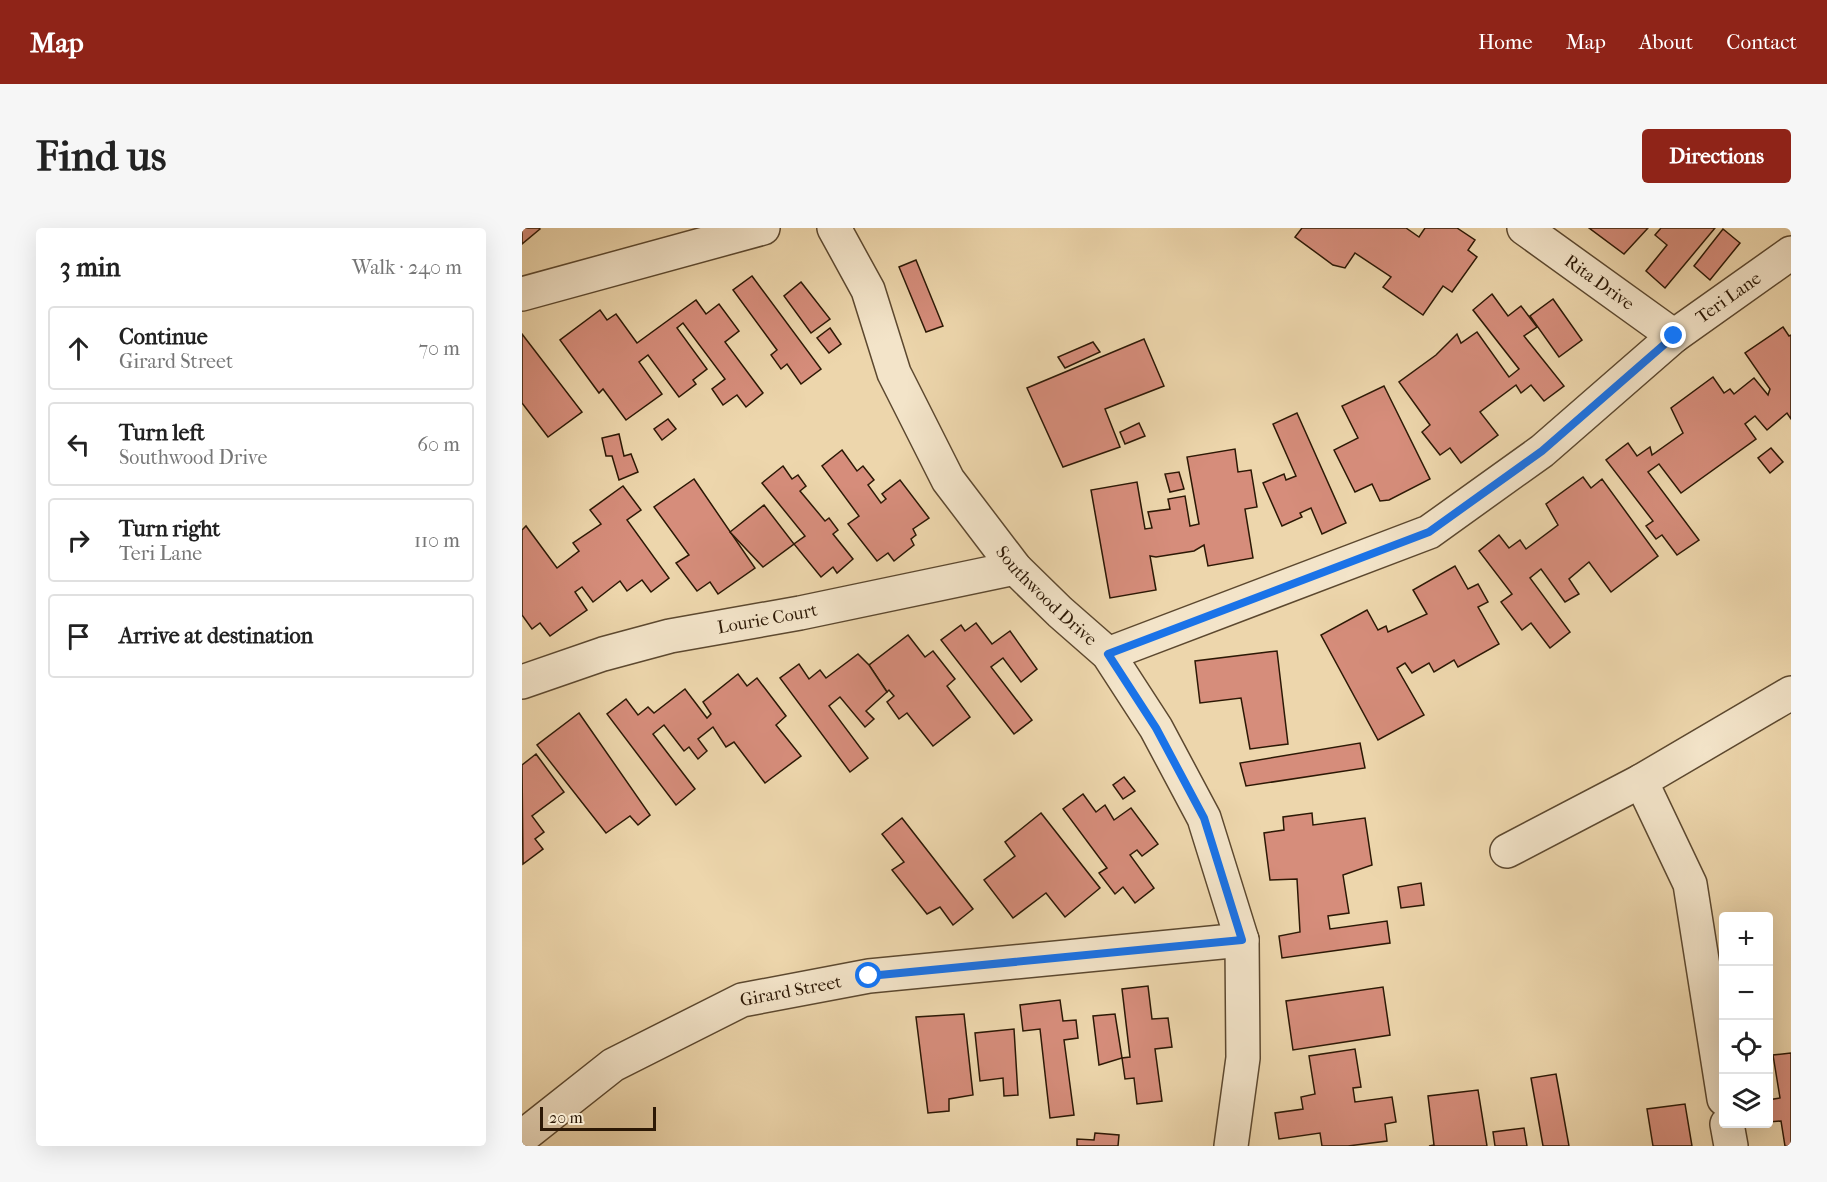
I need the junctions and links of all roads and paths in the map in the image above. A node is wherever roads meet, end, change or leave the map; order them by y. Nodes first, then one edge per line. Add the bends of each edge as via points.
1 (763, 228) edge
2 (834, 228) edge
3 (1524, 228) edge
4 (1791, 253) edge
5 (522, 294) edge
6 (1674, 336) junction
7 (1015, 567) junction
8 (1108, 654) junction
9 (522, 682) edge
10 (1791, 693) edge
11 (1641, 781) junction
12 (1507, 851) dead end
13 (1242, 940) junction
14 (1720, 1074) edge
15 (1728, 1128) edge
16 (522, 1137) edge
17 (1231, 1146) edge
18 (1731, 1146) edge

1 - 5 street
2 - 7 street, Southwood Drive via 868,290 894,373 948,480
3 - 6 street, Rita Drive
4 - 6 street, Teri Lane
6 - 8 street, Teri Lane via 1542,451 1429,532
7 - 8 street, Southwood Drive
7 - 9 street, Lourie Court via 670,636
8 - 13 street, Southwood Drive via 1156,728 1204,818
10 - 11 street
11 - 12 street
11 - 14 street via 1690,884
13 - 16 street, Girard Street via 869,976 742,1000 613,1065
13 - 17 street, Southwood Drive via 1242,1058
15 - 18 street

